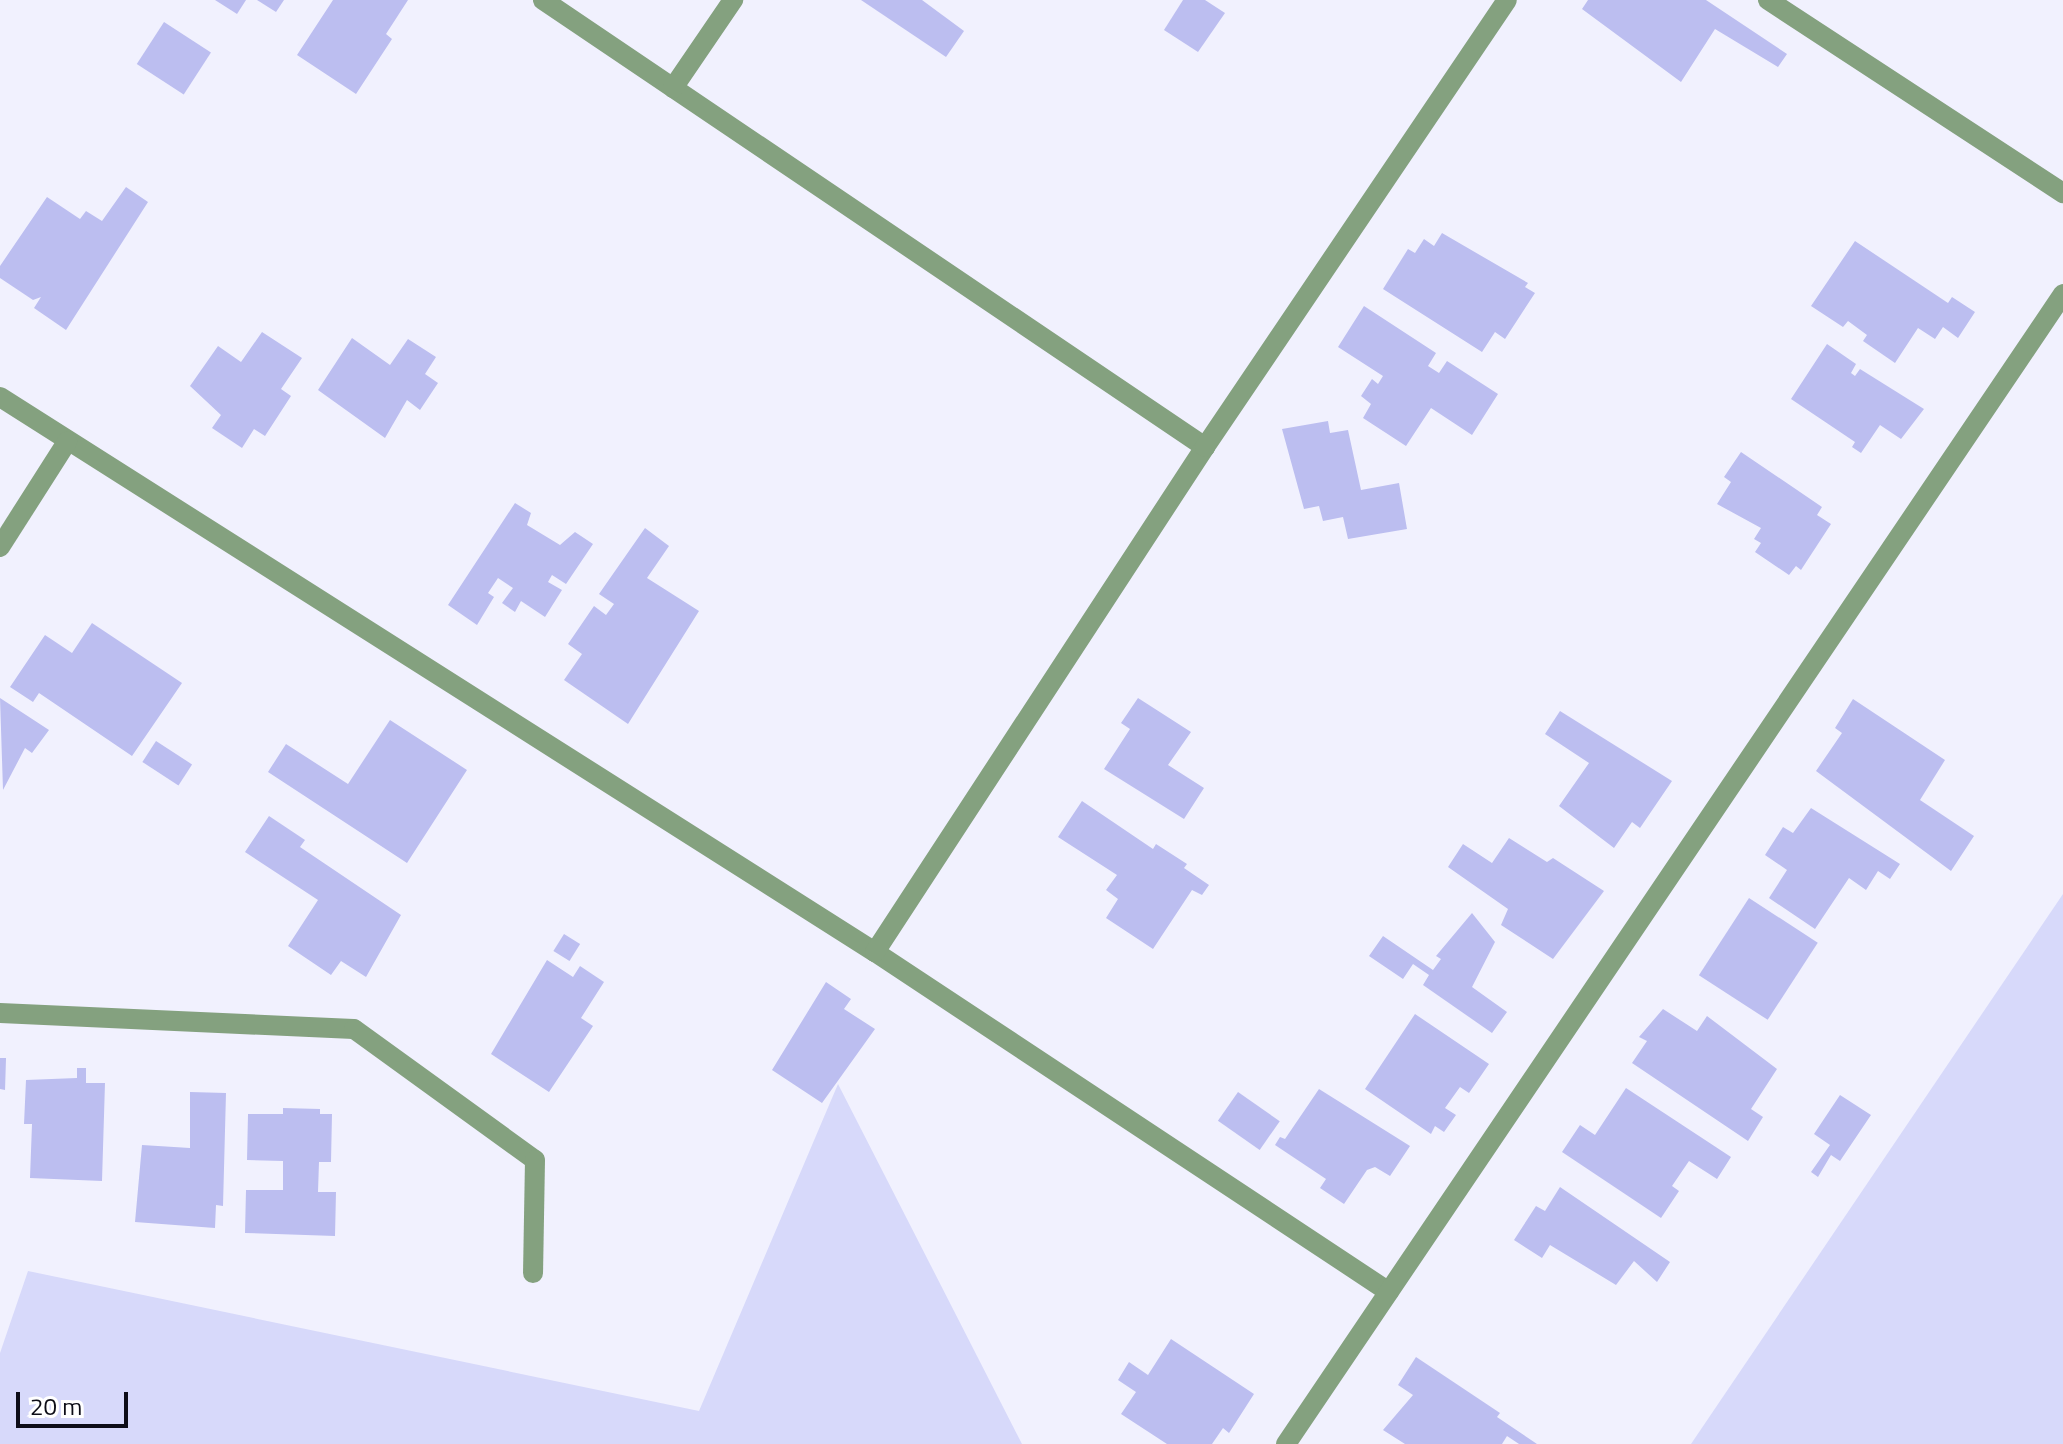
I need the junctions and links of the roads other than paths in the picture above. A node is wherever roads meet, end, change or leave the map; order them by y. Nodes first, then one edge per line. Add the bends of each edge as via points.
1 (543, 0) edge
2 (733, 0) edge
3 (1507, 0) edge
4 (1768, 0) edge
5 (673, 88) junction
6 (2063, 193) edge
7 (2063, 294) edge
8 (0, 397) edge
9 (67, 442) junction
10 (1205, 447) junction
11 (0, 547) edge
12 (875, 952) junction
13 (0, 1013) edge
14 (533, 1273) dead end
15 (1389, 1292) junction
16 (1286, 1444) edge

1 - 5 street
2 - 5 street
3 - 10 street
4 - 6 street
5 - 10 street
7 - 15 street
8 - 9 street
9 - 11 street
9 - 12 street
10 - 12 street
12 - 15 street
13 - 14 street via 354,1029 535,1160
15 - 16 street

